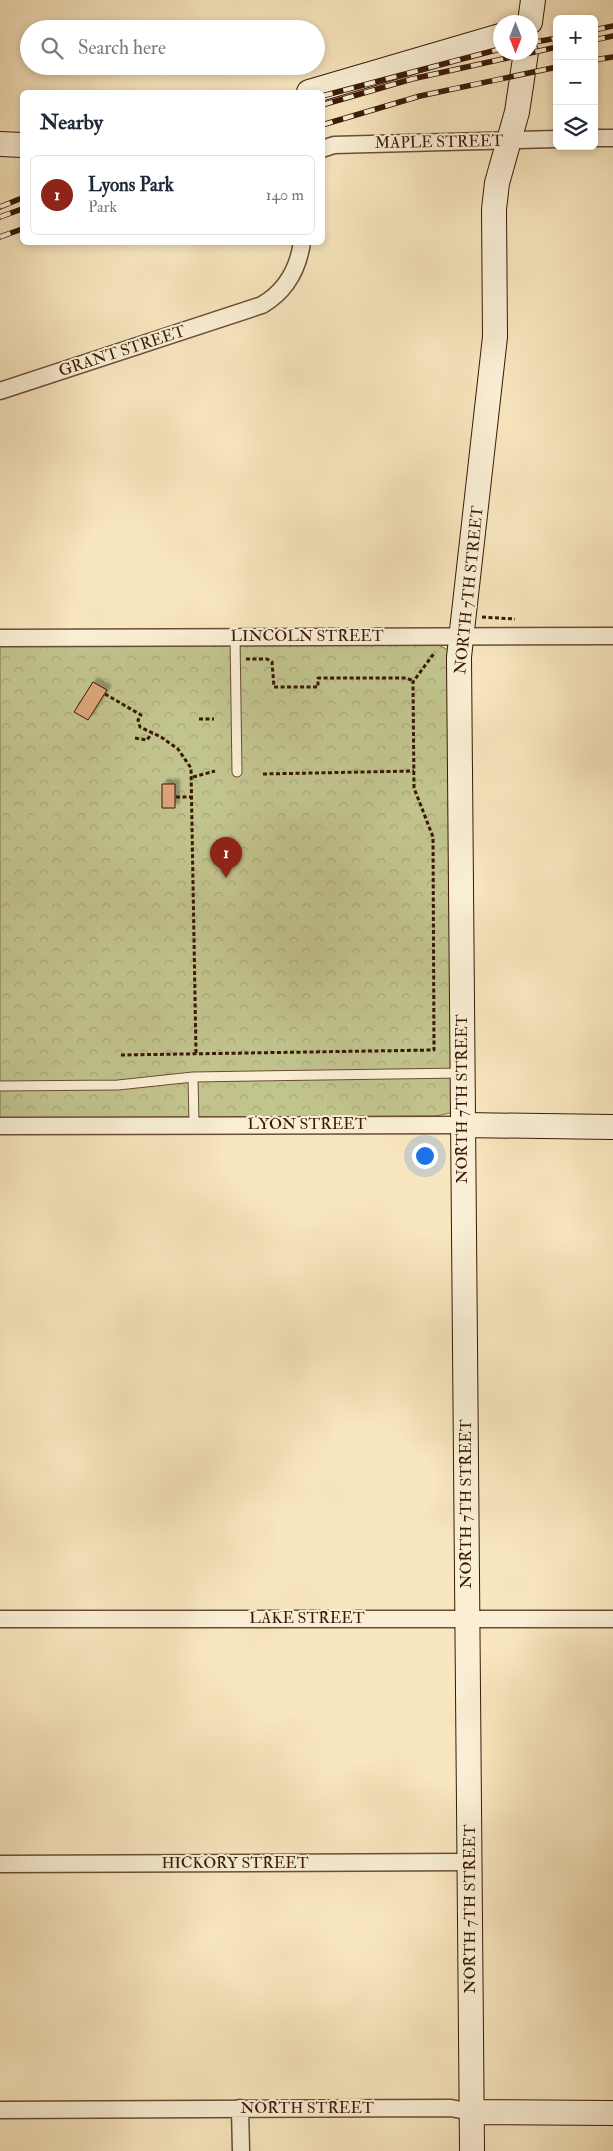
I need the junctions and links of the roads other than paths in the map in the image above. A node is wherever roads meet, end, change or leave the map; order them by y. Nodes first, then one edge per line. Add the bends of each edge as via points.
1 (533, 0) edge
2 (531, 15) edge
3 (493, 38) edge
4 (525, 60) edge
5 (315, 90) edge
6 (598, 138) edge
7 (613, 138) edge
8 (553, 139) edge
9 (510, 140) junction
10 (0, 144) edge
11 (20, 145) edge
12 (325, 148) edge
13 (302, 245) edge
14 (0, 391) edge
15 (235, 636) junction
16 (454, 636) junction
17 (613, 636) edge
18 (0, 638) edge
19 (237, 772) dead end
20 (462, 1073) junction
21 (193, 1077) junction
22 (0, 1086) edge
23 (194, 1124) junction
24 (462, 1125) junction
25 (0, 1126) edge
26 (613, 1127) edge
27 (466, 1618) junction
28 (0, 1619) edge
29 (613, 1619) edge
30 (469, 1862) junction
31 (0, 1864) edge
32 (240, 2108) junction
33 (0, 2110) edge
34 (471, 2112) junction
35 (613, 2113) edge
36 (241, 2151) edge
37 (472, 2151) edge

1 - 2 street
3 - 5 street
4 - 9 street, NORTH 7TH STREET
6 - 7 street
8 - 9 street, MAPLE STREET
9 - 12 street, MAPLE STREET via 334,145
9 - 16 street, NORTH 7TH STREET via 497,184 494,209 495,337
10 - 11 street
13 - 14 street, GRANT STREET via 291,277 282,290 262,305
15 - 16 street, LINCOLN STREET
15 - 18 street, LINCOLN STREET
15 - 19 lane
16 - 17 street, LINCOLN STREET
16 - 20 street, NORTH 7TH STREET via 459,657
20 - 21 lane
20 - 24 street, NORTH 7TH STREET
21 - 22 lane via 118,1085
21 - 23 lane
23 - 24 street, LYON STREET
23 - 25 street, LYON STREET
24 - 26 street, LYON STREET
24 - 27 street, NORTH 7TH STREET
27 - 28 street, LAKE STREET
27 - 29 street, LAKE STREET
27 - 30 street, NORTH 7TH STREET
30 - 31 street, HICKORY STREET
30 - 34 street, NORTH 7TH STREET
32 - 33 street, NORTH STREET
32 - 34 street, NORTH STREET via 451,2108
32 - 36 street
34 - 35 street, NORTH STREET
34 - 37 street, NORTH 7TH STREET

